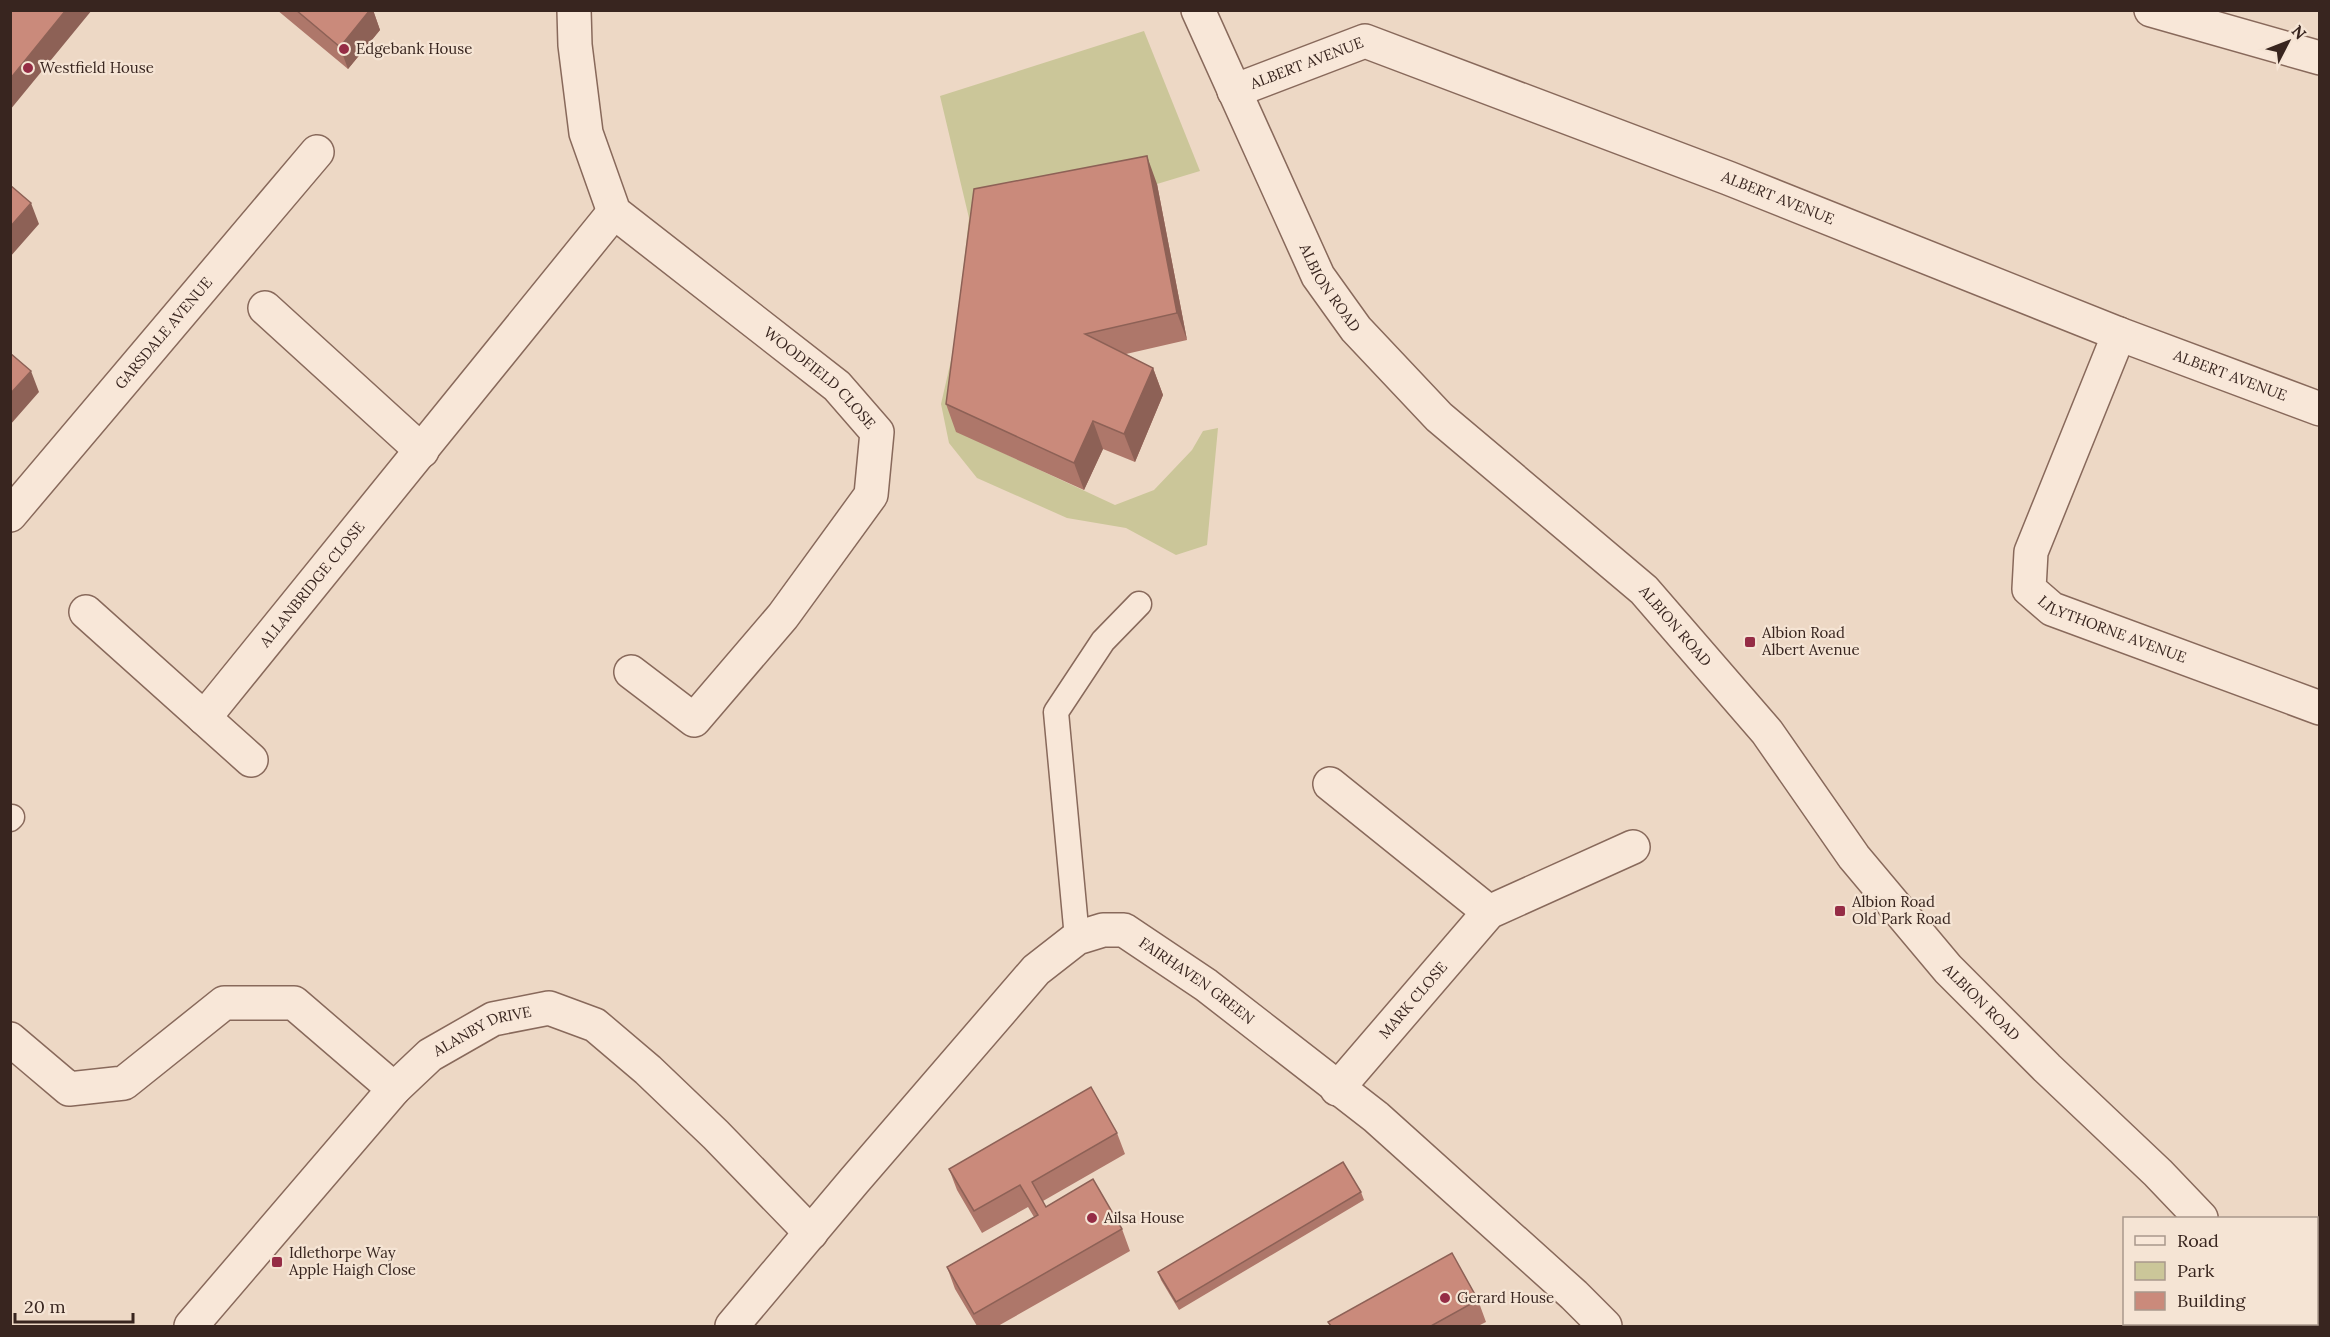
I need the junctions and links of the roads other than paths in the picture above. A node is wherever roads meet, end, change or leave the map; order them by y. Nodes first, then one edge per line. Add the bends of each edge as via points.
1 (574, 10) edge
2 (1198, 10) edge
3 (2151, 10) edge
4 (2319, 58) edge
5 (1234, 92) junction
6 (317, 152) dead end
7 (614, 212) junction
8 (265, 308) dead end
9 (2119, 334) junction
10 (2319, 409) edge
11 (422, 451) junction
12 (10, 515) edge
13 (1139, 604) dead end
14 (86, 612) dead end
15 (631, 672) dead end
16 (2319, 708) edge
17 (204, 718) junction
18 (251, 760) dead end
19 (1330, 784) dead end
20 (1633, 847) dead end
21 (1488, 912) junction
22 (1077, 938) junction
23 (10, 1039) edge
24 (394, 1089) junction
25 (1337, 1089) junction
26 (2200, 1217) edge
27 (811, 1233) junction
28 (191, 1326) edge
29 (732, 1326) edge
30 (1605, 1326) edge

1 - 7 street via 586,133
2 - 5 street, ALBION ROAD
3 - 4 street
5 - 9 street, ALBERT AVENUE via 1365,41 1728,178
5 - 26 street, ALBION ROAD via 1318,276 1356,329 1439,417 1644,590 1767,732 1854,857 1948,969
6 - 12 street, GARSDALE AVENUE
7 - 11 street, ALLANBRIDGE CLOSE
7 - 15 street, WOODFIELD CLOSE via 837,386 877,432 871,495 783,616 694,720
8 - 11 street
9 - 10 street, ALBERT AVENUE
9 - 16 street, LILYTHORNE AVENUE via 2031,552 2029,589 2052,609
11 - 17 street, ALLANBRIDGE CLOSE
13 - 22 lane via 1103,640 1056,711
14 - 17 street
17 - 18 street
19 - 21 street
20 - 21 street, MARK CLOSE
21 - 25 street, MARK CLOSE
22 - 25 street, FAIRHAVEN GREEN via 1103,930 1124,930 1206,985
22 - 27 street, FAIRHAVEN GREEN via 1036,970
23 - 24 street via 69,1089 124,1083 224,1003 294,1003
24 - 27 street, ALANBY DRIVE via 430,1055 493,1019 549,1008 595,1025 648,1070
24 - 28 street, ALANBY DRIVE
25 - 30 street, FAIRHAVEN GREEN via 1385,1125
27 - 29 street, FAIRHAVEN GREEN

